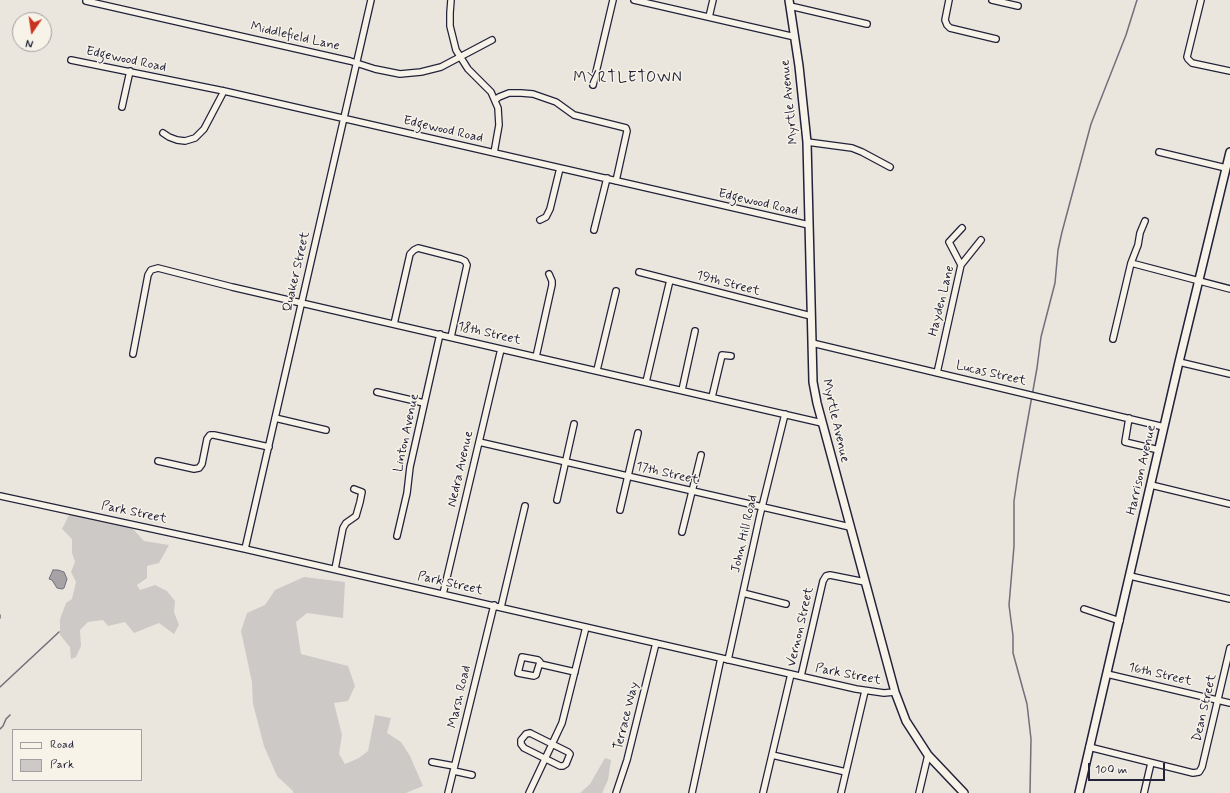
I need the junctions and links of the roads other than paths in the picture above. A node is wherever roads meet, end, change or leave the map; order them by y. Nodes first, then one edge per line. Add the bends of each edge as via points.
1 (371, 0) edge
2 (452, 0) edge
3 (613, 0) edge
4 (634, 0) edge
5 (713, 0) edge
6 (949, 0) edge
7 (992, 0) edge
8 (1201, 0) edge
9 (86, 1) dead end
10 (789, 3) edge
11 (1018, 6) dead end
12 (709, 18) junction
13 (867, 24) dead end
14 (795, 36) junction
15 (996, 39) dead end
16 (492, 40) dead end
17 (460, 58) junction
18 (71, 60) dead end
19 (356, 64) junction
20 (1230, 71) edge
21 (130, 72) junction
22 (593, 85) dead end
23 (224, 91) junction
24 (495, 100) junction
25 (122, 107) dead end
26 (344, 118) junction
27 (163, 133) dead end
28 (807, 142) junction
29 (1159, 152) dead end
30 (1230, 152) edge
31 (494, 153) junction
32 (890, 167) dead end
33 (560, 168) junction
34 (1226, 168) junction
35 (607, 178) junction
36 (616, 181) junction
37 (540, 220) dead end
38 (1145, 221) dead end
39 (809, 225) junction
40 (962, 228) dead end
41 (594, 230) dead end
42 (981, 240) dead end
43 (1131, 263) junction
44 (961, 264) junction
45 (639, 272) dead end
46 (548, 274) dead end
47 (670, 280) junction
48 (1198, 281) junction
49 (1230, 289) edge
50 (616, 291) dead end
51 (302, 303) junction
52 (811, 316) junction
53 (394, 324) junction
54 (696, 331) dead end
55 (440, 334) junction
56 (451, 337) junction
57 (1113, 340) dead end
58 (812, 343) junction
59 (501, 349) junction
60 (133, 354) dead end
61 (731, 356) dead end
62 (536, 357) junction
63 (1179, 362) junction
64 (597, 370) junction
65 (937, 373) junction
66 (1230, 374) edge
67 (646, 382) junction
68 (682, 390) junction
69 (377, 392) dead end
70 (712, 397) junction
71 (424, 403) junction
72 (785, 414) junction
73 (275, 418) junction
74 (1130, 418) junction
75 (822, 423) junction
76 (574, 424) dead end
77 (1164, 427) junction
78 (326, 430) dead end
79 (638, 433) dead end
80 (479, 442) junction
81 (268, 447) junction
82 (1159, 450) junction
83 (700, 455) dead end
84 (158, 460) dead end
85 (566, 462) junction
86 (628, 476) junction
87 (1151, 485) junction
88 (354, 489) dead end
89 (692, 491) junction
90 (0, 496) edge
91 (557, 500) dead end
92 (1230, 504) edge
93 (525, 506) dead end
94 (762, 507) junction
95 (620, 510) dead end
96 (850, 527) junction
97 (682, 532) dead end
98 (397, 536) dead end
99 (245, 549) junction
100 (335, 569) junction
101 (1130, 576) junction
102 (865, 582) junction
103 (743, 593) junction
104 (443, 594) junction
105 (1230, 599) edge
106 (786, 604) dead end
107 (494, 605) junction
108 (501, 607) junction
109 (1084, 609) dead end
110 (1120, 621) junction
111 (586, 627) junction
112 (656, 643) junction
113 (1230, 648) edge
114 (721, 658) junction
115 (728, 660) junction
116 (540, 664) dead end
117 (575, 672) junction
118 (791, 674) junction
119 (1107, 674) junction
120 (802, 676) junction
121 (865, 691) junction
122 (895, 692) junction
123 (1218, 700) junction
124 (1230, 703) edge
125 (552, 744) junction
126 (1088, 747) junction
127 (772, 755) junction
128 (928, 755) junction
129 (544, 758) junction
130 (432, 762) dead end
131 (1151, 763) junction
132 (454, 769) junction
133 (846, 772) junction
134 (472, 774) dead end
135 (448, 793) edge
136 (529, 793) edge
137 (616, 793) edge
138 (692, 793) edge
139 (763, 793) edge
140 (841, 793) edge
141 (919, 793) edge
142 (964, 793) edge
143 (1079, 793) edge
144 (1144, 793) edge

1 - 19 street, Quaker Street
2 - 17 street via 450,26
3 - 22 street
4 - 12 street via 667,4
5 - 12 street
6 - 15 street via 945,21 950,28
7 - 11 street
8 - 20 street via 1187,56 1192,63
9 - 19 street, Middlefield Lane
10 - 13 street
10 - 14 main road, Myrtle Avenue
12 - 14 street
14 - 28 main road, Myrtle Avenue
16 - 17 street, Middlefield Lane
17 - 19 street, Middlefield Lane via 435,69 407,74 386,72
17 - 24 street
18 - 21 street, Edgewood Road
19 - 26 street, Quaker Street
21 - 23 street, Edgewood Road
21 - 25 street
23 - 26 street, Edgewood Road
23 - 27 street via 204,129 195,138 182,141 172,139
24 - 31 street via 499,123
24 - 36 street via 521,92 534,94 556,102 574,115 628,129
26 - 31 street, Edgewood Road
26 - 51 street, Quaker Street
28 - 32 street via 852,148
28 - 39 main road, Myrtle Avenue
29 - 34 street
30 - 34 main road, Harrison Avenue
31 - 33 street, Edgewood Road
33 - 35 street, Edgewood Road
33 - 37 street via 550,210 546,217
34 - 48 main road, Harrison Avenue
35 - 36 street, Edgewood Road
35 - 41 street
36 - 39 street, Edgewood Road
38 - 43 street
39 - 52 main road, Myrtle Avenue
40 - 44 street via 949,242
42 - 44 street, Hayden Lane
43 - 48 street
43 - 57 street
44 - 65 street, Hayden Lane
45 - 47 street, 19th Street
46 - 62 street via 552,285
47 - 52 street, 19th Street
47 - 67 street
48 - 49 street
48 - 63 main road, Harrison Avenue
50 - 64 street
51 - 53 street, 18th Street
51 - 60 street, 18th Street via 161,268 151,270
51 - 73 street, Quaker Street
52 - 58 main road, Myrtle Avenue
53 - 55 street, 18th Street
53 - 56 street via 410,254 418,248 461,259 467,265
54 - 68 street
55 - 56 street, 18th Street
55 - 71 street, Linton Avenue
56 - 59 street, 18th Street
58 - 65 street, Lucas Street
58 - 75 main road, Myrtle Avenue via 813,382
59 - 62 street, 18th Street
59 - 80 street, Nedra Avenue
61 - 70 street via 722,355
62 - 64 street, 18th Street
63 - 66 street
63 - 77 main road, Harrison Avenue
64 - 67 street, 18th Street
65 - 74 street, Lucas Street
67 - 68 street, 18th Street
68 - 70 street, 18th Street
69 - 71 street
70 - 72 street, 18th Street
71 - 98 street, Linton Avenue
72 - 75 street, 18th Street
72 - 94 street, John Hill Road
73 - 78 street
73 - 81 street, Quaker Street
74 - 77 street, Lucas Street
74 - 82 street via 1125,442
75 - 96 main road, Myrtle Avenue
76 - 85 street
77 - 82 main road, Harrison Avenue
79 - 86 street
80 - 85 street, 17th Street
80 - 104 street, Nedra Avenue
81 - 84 street via 210,435 199,468
81 - 99 street, Quaker Street
82 - 87 main road, Harrison Avenue
83 - 89 street
85 - 86 street, 17th Street
85 - 91 street
86 - 89 street, 17th Street
86 - 95 street
87 - 92 street
87 - 101 main road, Harrison Avenue
88 - 100 street via 362,492 360,502 356,516 343,528
89 - 94 street, 17th Street
89 - 97 street
90 - 99 street, Park Street
93 - 108 street
94 - 96 street, 17th Street
94 - 103 street, John Hill Road
96 - 102 main road, Myrtle Avenue
99 - 100 street, Park Street
100 - 104 street, Park Street
101 - 105 street
101 - 110 main road, Harrison Avenue
102 - 120 street, Vernon Street via 826,576
102 - 122 main road, Myrtle Avenue
103 - 106 street
103 - 115 street, John Hill Road
104 - 107 street, Park Street
107 - 108 street, Park Street
107 - 132 street, Marsh Road
108 - 111 street, Park Street
109 - 110 street
110 - 119 main road, Harrison Avenue
111 - 112 street, Park Street
111 - 117 street
112 - 114 street, Park Street
112 - 137 street, Terrace Way via 627,760
113 - 123 street, Dean Street
114 - 115 street, Park Street
114 - 138 street
115 - 118 street, Park Street
116 - 117 street
117 - 125 street via 562,723
118 - 120 street, Park Street
118 - 127 street, Vernon Street
119 - 123 street, 16th Street
119 - 126 main road, Harrison Avenue
120 - 121 street, Park Street
121 - 122 street, Park Street
121 - 133 street
122 - 128 main road, Myrtle Avenue via 906,720
123 - 124 street, 16th Street
123 - 131 street, Dean Street via 1199,772 1193,773
125 - 129 street
125 - 129 street via 570,754 566,764 560,766
125 - 129 street via 530,733 523,736 521,744 524,748
126 - 131 street
126 - 143 main road, Harrison Avenue
127 - 133 street
127 - 139 street, Vernon Street
128 - 141 street
128 - 142 main road, Myrtle Avenue
129 - 136 street
130 - 132 street
131 - 144 street
132 - 134 street
132 - 135 street, Marsh Road
133 - 140 street

